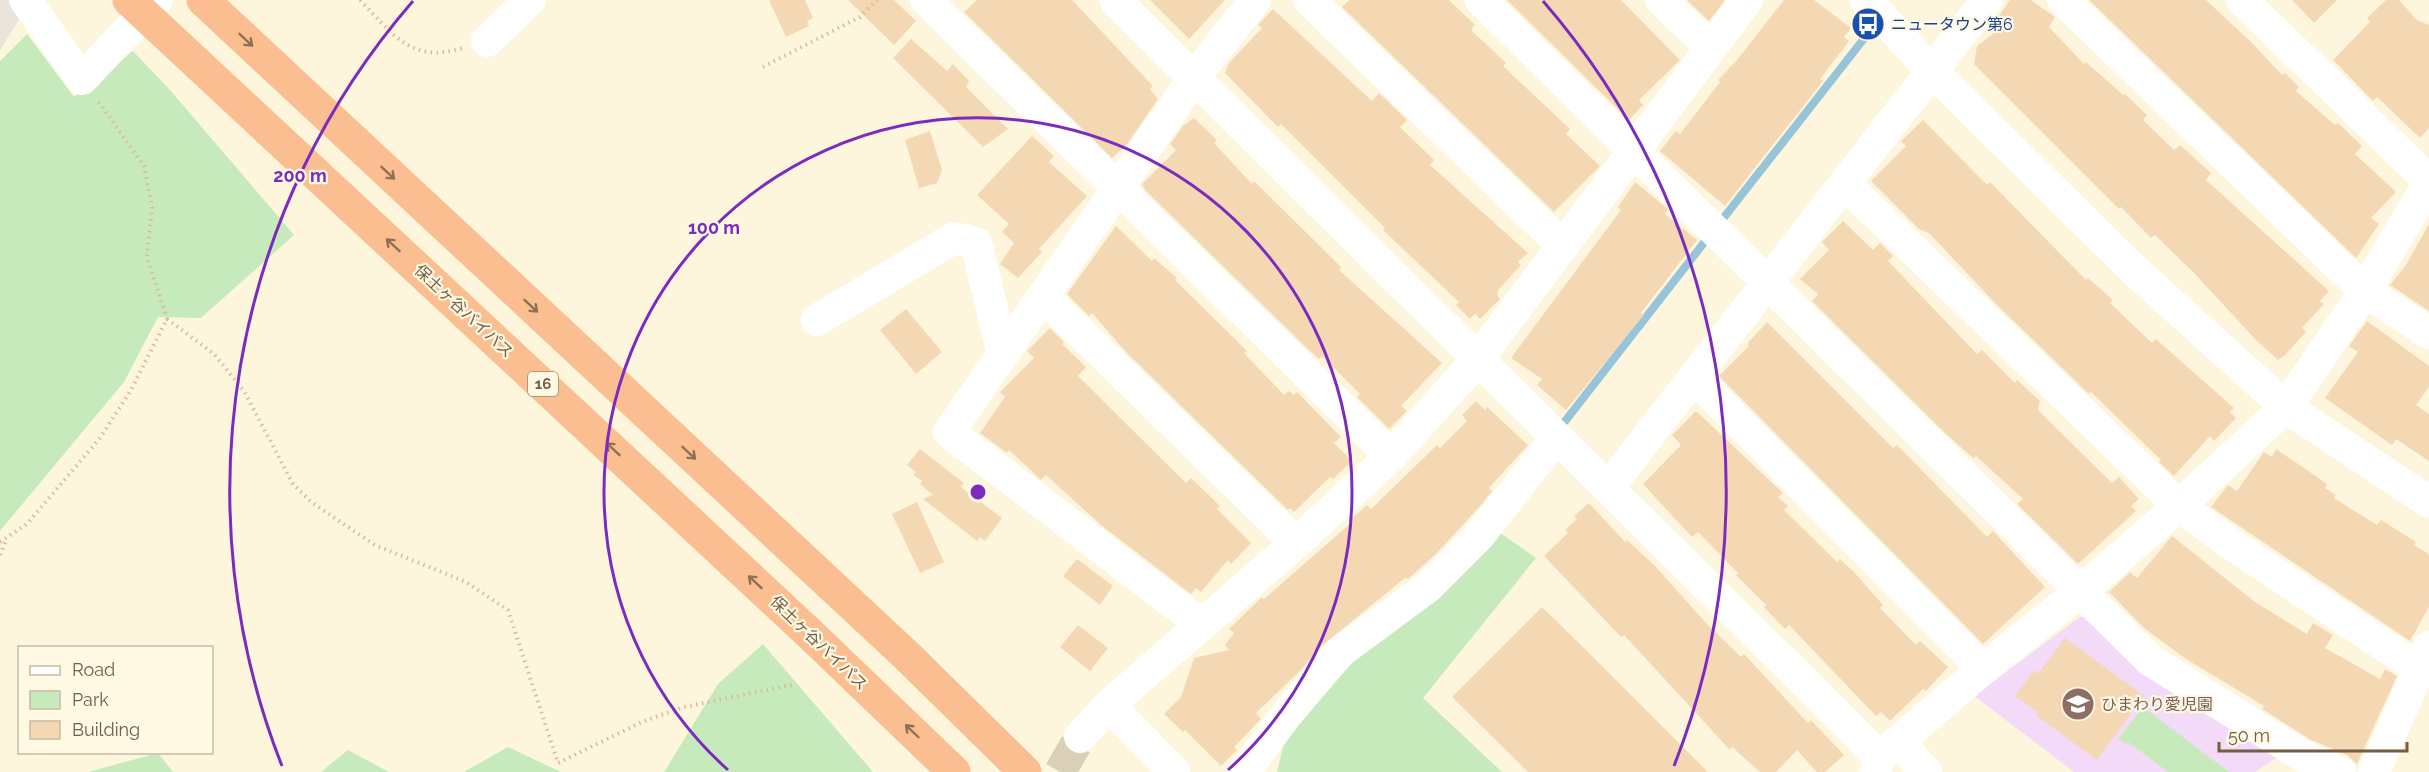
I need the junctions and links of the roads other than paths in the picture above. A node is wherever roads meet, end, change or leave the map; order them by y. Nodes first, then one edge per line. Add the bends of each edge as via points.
1 (26, 0) edge
2 (129, 0) edge
3 (157, 0) edge
4 (203, 0) edge
5 (530, 0) edge
6 (926, 0) edge
7 (1115, 0) edge
8 (1255, 0) edge
9 (1309, 0) edge
10 (1481, 0) edge
11 (1661, 0) edge
12 (1747, 0) edge
13 (1987, 0) edge
14 (2064, 0) edge
15 (2242, 0) edge
16 (1881, 6) edge
17 (487, 41) road end
18 (1711, 48) junction
19 (1932, 71) junction
20 (1194, 78) junction
21 (1634, 150) junction
22 (2429, 182) edge
23 (1845, 184) junction
24 (1117, 188) junction
25 (1563, 246) junction
26 (1768, 282) junction
27 (2365, 291) junction
28 (1043, 296) junction
29 (817, 320) dead end
30 (2429, 333) edge
31 (1003, 354) junction
32 (1478, 359) junction
33 (1695, 377) junction
34 (2286, 406) junction
35 (1557, 437) junction
36 (1391, 456) junction
37 (1608, 488) junction
38 (2429, 502) edge
39 (2180, 506) junction
40 (1296, 543) junction
41 (2081, 591) junction
42 (1201, 624) junction
43 (2425, 659) edge
44 (1983, 669) junction
45 (1109, 705) junction
46 (1080, 737) tunnel mouth
47 (1884, 757) edge
48 (954, 772) edge
49 (1025, 772) edge
50 (1174, 772) edge
51 (1244, 772) edge
52 (1926, 772) edge
53 (2340, 772) edge
54 (2374, 772) edge

1 - 3 street via 90,70
48 -> 2 highway, 保土ヶ谷バイパス / 16
4 -> 49 highway via 897,647
5 - 17 street
6 - 24 street
7 - 20 street
8 - 20 street
9 - 25 street
10 - 21 street
11 - 18 street
12 - 18 street
13 - 19 street
14 - 27 street
15 - 22 street
16 - 19 street
18 - 21 street
19 - 23 street
19 - 34 street via 2133,269
20 - 24 street
20 - 32 street
21 - 25 street
21 - 26 street
22 - 27 street
23 - 26 street
23 - 39 street
24 - 28 street
24 - 36 street
25 - 32 street
26 - 33 street
26 - 41 street
27 - 30 street
27 - 34 street
28 - 31 street
28 - 40 street
29 - 31 street via 954,238 976,243
31 - 42 street via 949,432
32 - 35 street
32 - 36 street
33 - 37 street
33 - 44 street
34 - 38 street
34 - 39 street
35 - 37 street
35 - 51 street via 1478,537 1428,586 1340,652
36 - 40 street
37 - 47 street
39 - 41 street
39 - 43 street via 2233,545
40 - 42 street
41 - 44 street
41 - 53 street via 2150,660 2302,756
42 - 45 street
43 - 54 street
44 - 47 street
45 - 46 street
45 - 50 street
47 - 52 street

